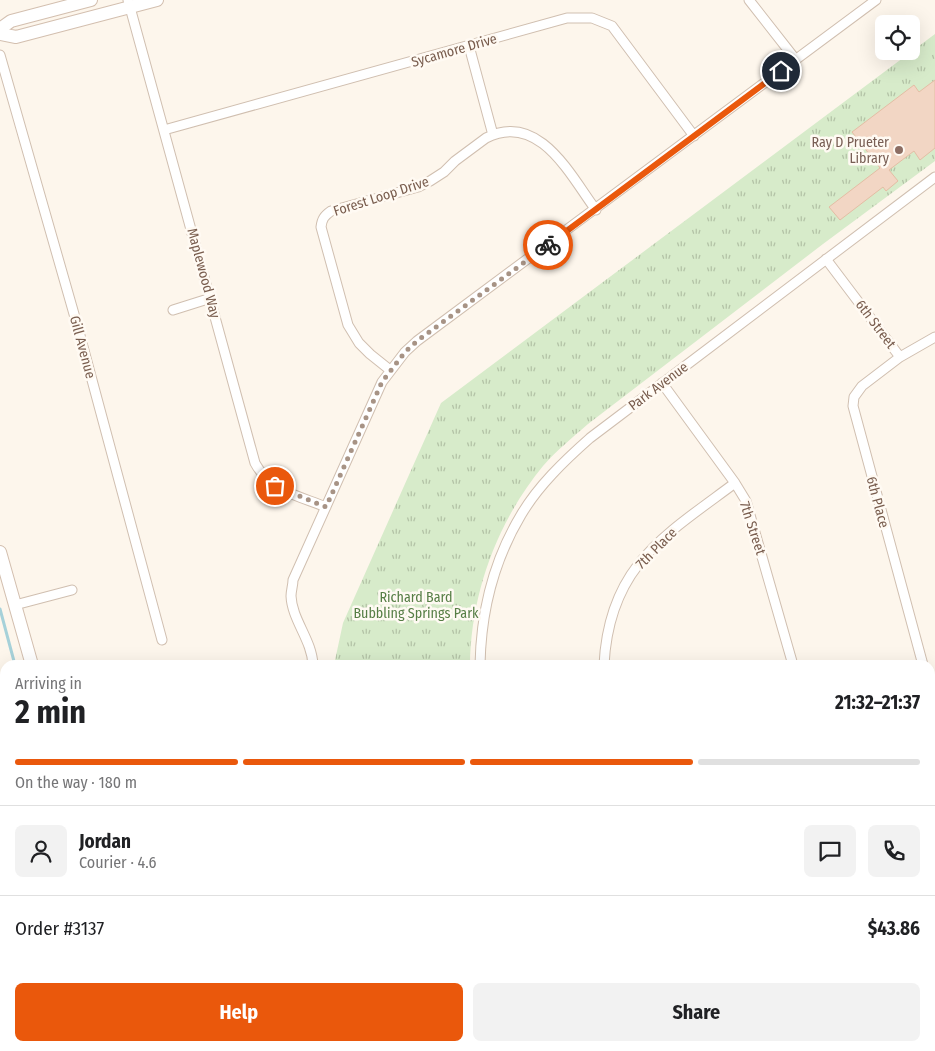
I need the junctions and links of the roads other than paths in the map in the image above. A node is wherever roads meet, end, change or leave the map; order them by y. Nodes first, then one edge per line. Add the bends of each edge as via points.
1 (91, 0) edge
2 (157, 0) edge
3 (749, 0) edge
4 (876, 0) edge
5 (129, 4) edge
6 (0, 28) edge
7 (0, 34) edge
8 (469, 46) junction
9 (0, 55) edge
10 (796, 60) junction
11 (164, 130) junction
12 (493, 135) junction
13 (694, 136) junction
14 (935, 177) edge
15 (596, 210) junction
16 (826, 260) junction
17 (211, 298) junction
18 (173, 310) dead end
19 (935, 337) edge
20 (900, 357) junction
21 (390, 370) junction
22 (662, 383) junction
23 (736, 483) junction
24 (326, 507) junction
25 (0, 552) edge
26 (72, 590) dead end
27 (15, 605) junction
28 (162, 640) dead end
29 (31, 660) edge
30 (311, 660) edge
31 (480, 660) edge
32 (605, 660) edge
33 (792, 660) edge
34 (922, 660) edge

1 - 6 main road via 10,21
2 - 5 main road
3 - 10 street
4 - 10 street
5 - 7 main road via 16,37
5 - 11 street, Maplewood Way
8 - 11 street, Sycamore Drive
8 - 12 street
8 - 13 street, Sycamore Drive via 567,18 602,21 612,26
9 - 28 street, Gill Avenue via 81,337
10 - 13 street
11 - 17 street, Maplewood Way
12 - 15 street, Forest Loop Drive via 518,132 541,141
12 - 21 street, Forest Loop Drive via 430,181 331,211 322,221 348,325 359,343
13 - 15 street
14 - 16 street, Park Avenue
15 - 21 street via 417,341
16 - 20 street, 6th Street
16 - 22 street, Park Avenue
17 - 18 street
17 - 24 street, Maplewood Way via 255,463 275,486
19 - 20 street, 6th Street
20 - 34 street, 6th Place via 858,391 853,406
21 - 24 street
22 - 23 street, 7th Street
22 - 31 street, Park Avenue via 564,461 521,515 487,598
23 - 32 street, 7th Place via 668,533 646,553 631,573 614,608
23 - 33 street, 7th Street via 752,518
24 - 30 street via 293,580 291,597
25 - 27 main road
26 - 27 street
27 - 29 main road

